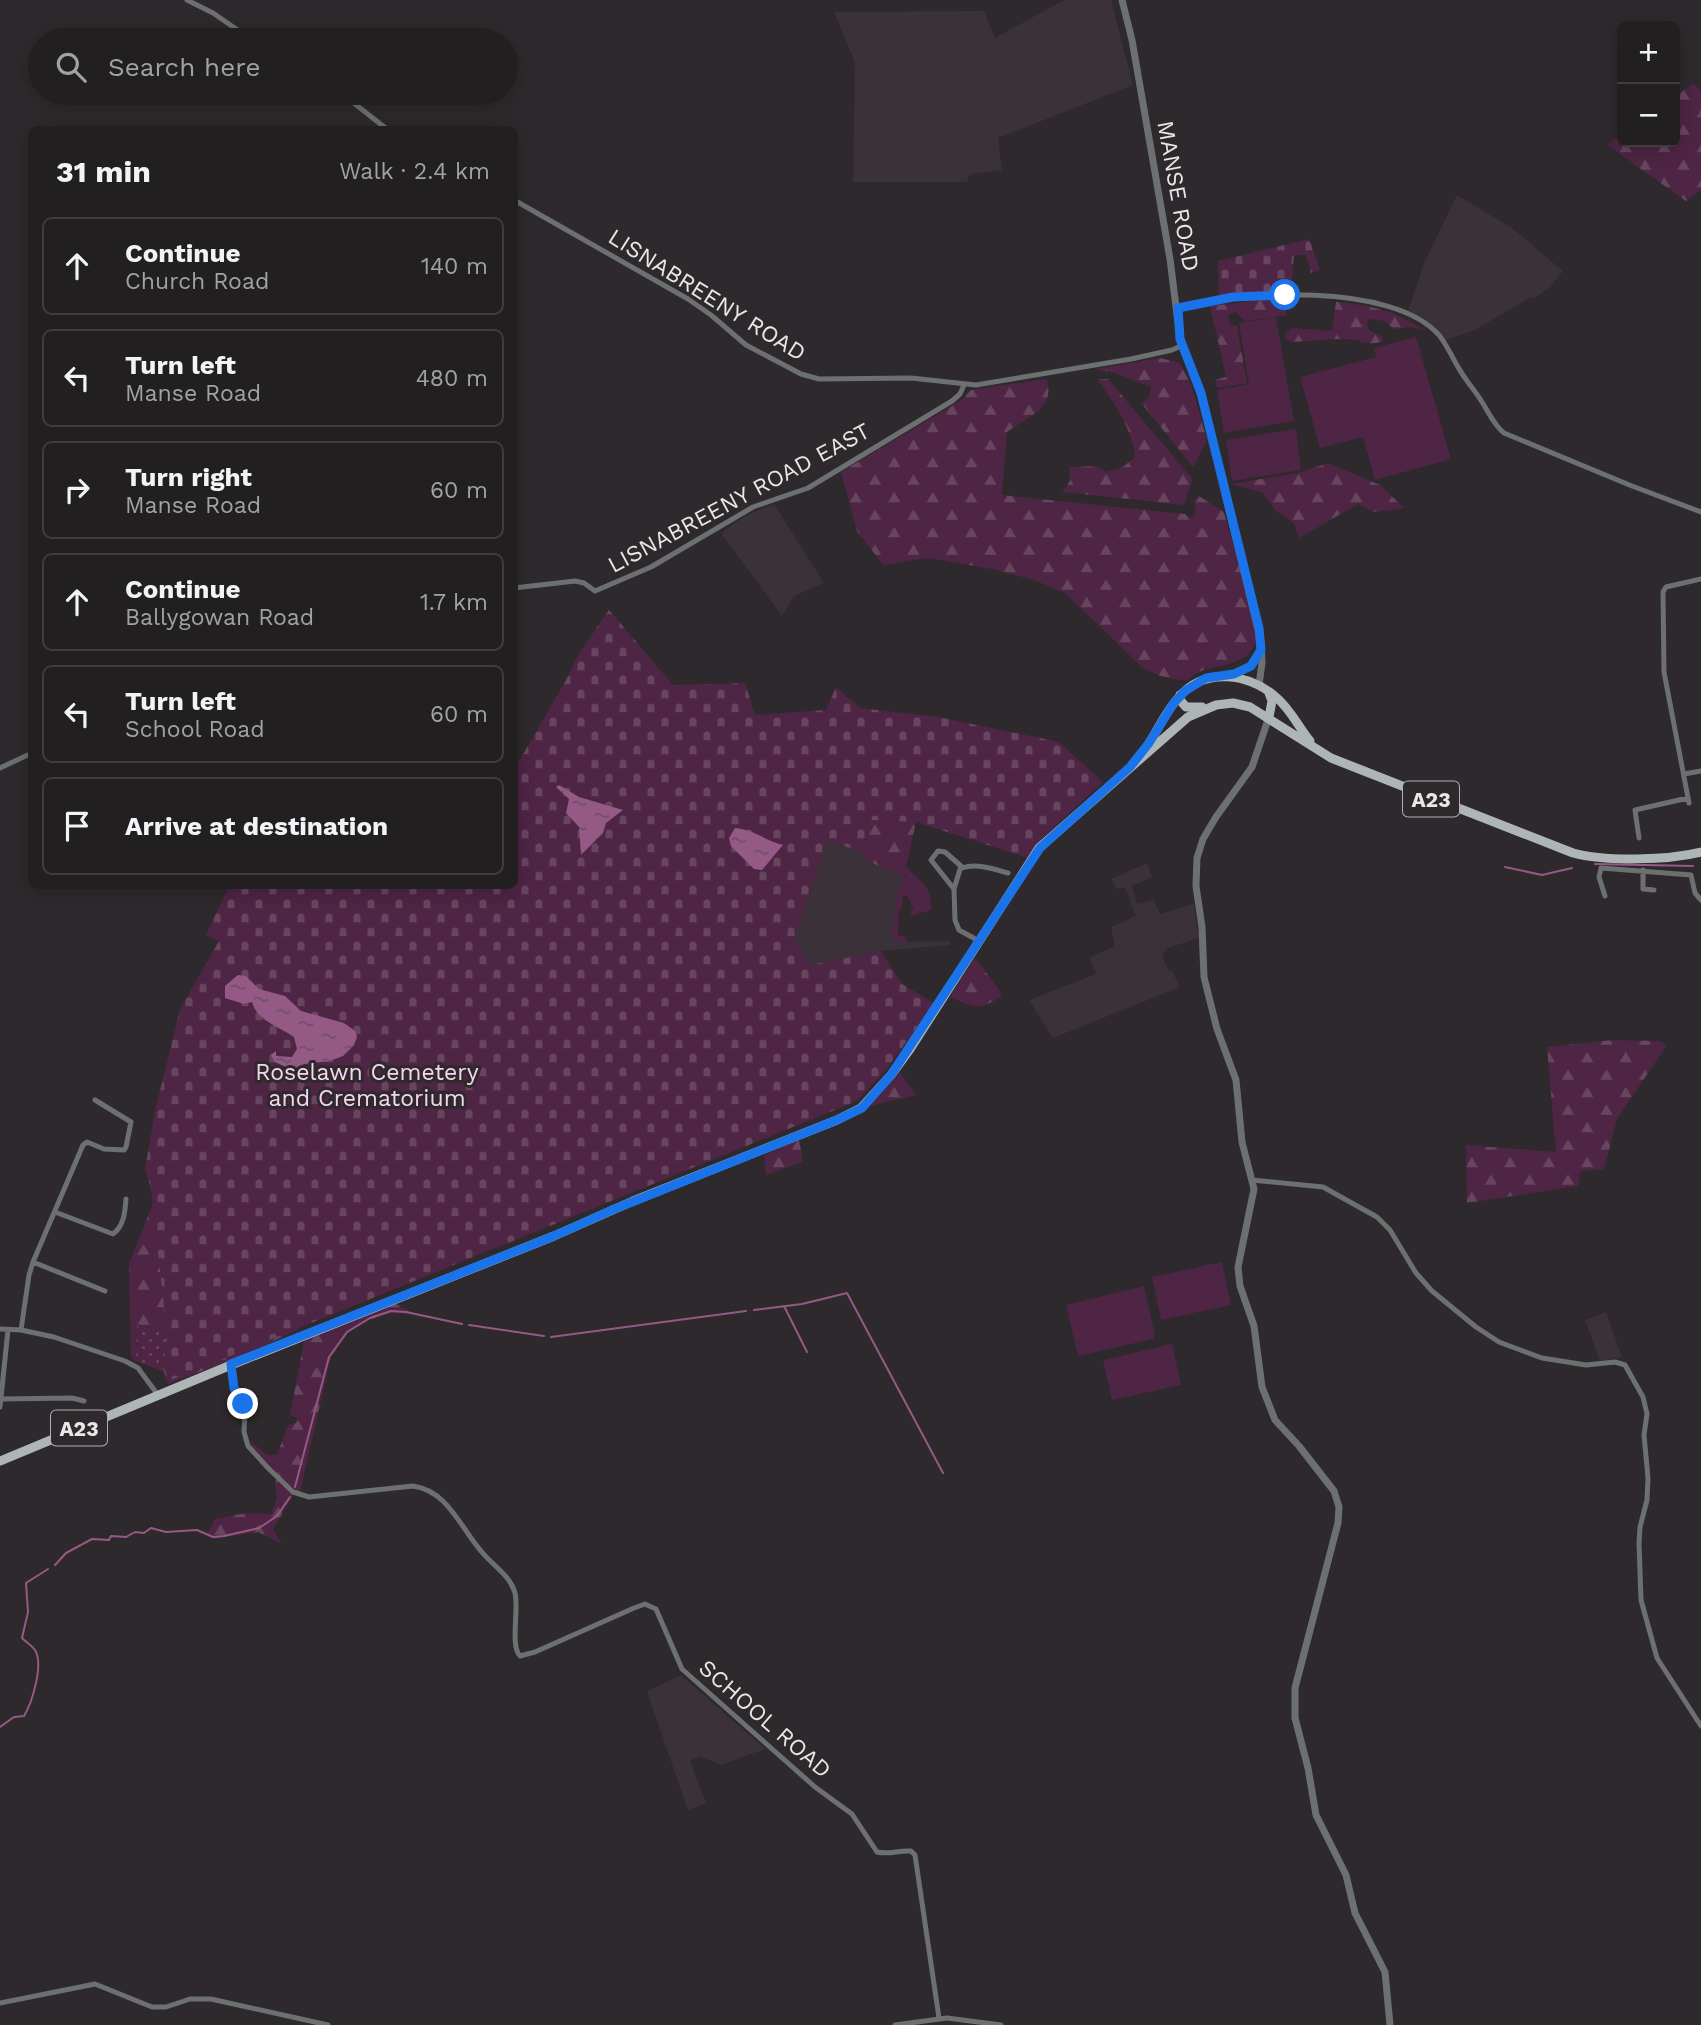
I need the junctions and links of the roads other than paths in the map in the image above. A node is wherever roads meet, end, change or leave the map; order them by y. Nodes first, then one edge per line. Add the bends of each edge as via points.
1 (187, 0) edge
2 (1122, 0) edge
3 (234, 28) edge
4 (356, 105) edge
5 (383, 126) edge
6 (518, 202) edge
7 (1178, 308) junction
8 (1183, 345) junction
9 (964, 384) junction
10 (1701, 512) edge
11 (1701, 579) edge
12 (518, 588) edge
13 (1261, 642) junction
14 (1222, 676) junction
15 (1259, 685) junction
16 (1268, 691) junction
17 (1181, 695) junction
18 (1211, 706) junction
19 (1266, 715) junction
20 (1320, 751) junction
21 (28, 755) edge
22 (1130, 767) junction
23 (0, 768) edge
24 (1701, 771) edge
25 (1684, 774) junction
26 (1636, 825) junction
27 (1629, 827) dead end
28 (1639, 838) dead end
29 (1701, 852) edge
30 (962, 868) junction
31 (1643, 870) junction
32 (1009, 873) dead end
33 (954, 889) junction
34 (1654, 890) dead end
35 (1605, 896) dead end
36 (1701, 900) edge
37 (979, 941) junction
38 (95, 1100) dead end
39 (1252, 1180) junction
40 (126, 1199) dead end
41 (55, 1212) junction
42 (33, 1262) junction
43 (105, 1291) dead end
44 (0, 1329) edge
45 (8, 1330) junction
46 (21, 1330) junction
47 (231, 1364) junction
48 (158, 1395) junction
49 (1, 1399) edge
50 (84, 1401) dead end
51 (0, 1407) edge
52 (0, 1461) edge
53 (1701, 1726) edge
54 (0, 2003) edge
55 (939, 2018) junction
56 (328, 2025) edge
57 (895, 2025) edge
58 (1001, 2025) edge
59 (1390, 2025) edge

1 - 3 street
2 - 7 street, MANSE ROAD
4 - 5 street
6 - 9 street, LISNABREENY ROAD via 688,299 746,345 801,374 826,379 911,377
7 - 8 street, MANSE ROAD
7 - 10 street via 1266,295 1385,304 1414,317 1440,337 1504,433
8 - 9 street, LISNABREENY ROAD via 1001,382
8 - 13 street, MANSE ROAD via 1201,393
9 - 12 street, LISNABREENY ROAD EAST via 952,401 816,483 753,507 638,574 599,590 575,581
11 - 25 street via 1663,590 1664,672
13 - 14 street via 1251,666
13 - 15 street, MANSE ROAD
14 - 15 main road, A23
14 - 17 main road, A23 via 1206,678
15 - 16 main road, A23
16 - 19 main road via 1272,701
16 - 20 main road, A23 via 1284,704
17 - 18 main road, A23 via 1186,707
17 - 22 main road, A23
18 - 19 main road, A23 via 1233,703
18 - 22 main road, A23 via 1188,717
19 - 20 main road, A23
19 - 39 street via 1266,731 1252,767 1209,828 1196,869 1204,977 1236,1080 1242,1142
20 - 29 main road, A23 via 1586,857
21 - 23 street
22 - 37 main road, A23 via 1040,848
24 - 25 street
25 - 26 street via 1689,800 1635,810
26 - 27 street
26 - 28 street
30 - 32 street via 986,867
30 - 33 street
30 - 33 street via 945,852 938,851 931,860
31 - 34 street via 1643,889
31 - 35 street via 1601,868
31 - 36 street via 1691,875
33 - 37 street via 959,930
37 - 47 main road, A23 via 910,1049 862,1108
38 - 41 street via 131,1122 126,1147 114,1150 85,1144
39 - 53 street via 1323,1187 1377,1217 1432,1291 1499,1342 1542,1358 1625,1365 1647,1414 1647,1500 1639,1543 1642,1600 1657,1658
39 - 59 street via 1253,1196 1238,1267 1254,1326 1262,1387 1275,1420 1329,1484 1339,1507 1295,1688 1295,1718 1316,1815 1346,1875 1355,1913 1385,1972
40 - 41 street via 123,1220 113,1234
41 - 42 street
42 - 43 street
42 - 46 street
44 - 45 street
45 - 46 street
45 - 49 street
46 - 48 street via 78,1344 132,1365
47 - 48 main road, A23
47 - 55 street, SCHOOL ROAD via 234,1388 245,1411 248,1446 293,1492 334,1496 413,1486 425,1488 445,1502 479,1550 511,1583 520,1656 645,1604 656,1609 682,1670 704,1691 852,1814 877,1852 906,1850 915,1855
48 - 52 main road, A23
49 - 50 street
49 - 51 street
54 - 56 street via 95,1984 152,2007 211,1999
55 - 57 street
55 - 58 street

